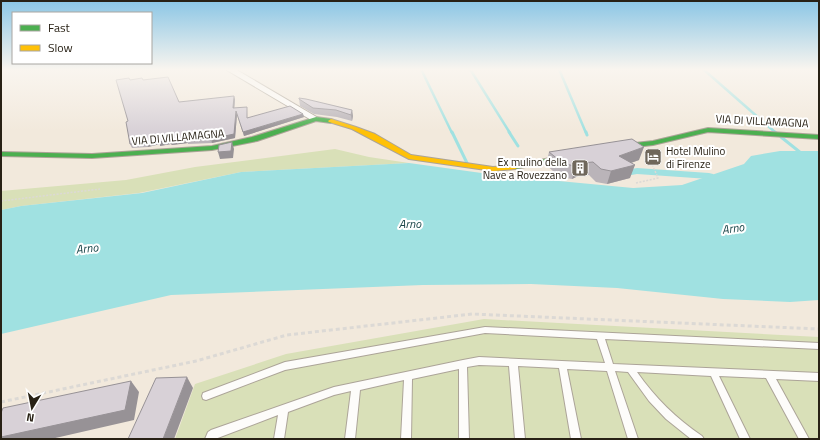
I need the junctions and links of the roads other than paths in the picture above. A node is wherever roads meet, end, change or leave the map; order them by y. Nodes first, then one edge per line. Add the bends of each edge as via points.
1 (264, 90) edge
2 (316, 119) junction
3 (819, 137) edge
4 (611, 148) edge
5 (582, 153) edge
6 (1, 154) edge
7 (600, 336) junction
8 (819, 346) edge
9 (513, 362) junction
10 (463, 364) junction
11 (562, 365) junction
12 (611, 368) junction
13 (630, 368) junction
14 (713, 372) junction
15 (769, 375) junction
16 (408, 376) junction
17 (819, 378) edge
18 (356, 387) junction
19 (206, 396) dead end
20 (284, 409) junction
21 (210, 439) edge
22 (279, 439) edge
23 (350, 439) edge
24 (406, 439) edge
25 (464, 439) edge
26 (520, 439) edge
27 (576, 439) edge
28 (633, 439) edge
29 (699, 439) edge
30 (745, 439) edge
31 (804, 439) edge

1 - 2 street
2 - 5 street, VIA DI VILLAMAGNA via 336,122 366,133 409,157 474,168 510,168
2 - 6 street, VIA DI VILLAMAGNA via 254,139 212,148 92,156
3 - 4 street, VIA DI VILLAMAGNA via 708,130 653,143
7 - 8 lane
7 - 12 lane
7 - 19 lane via 486,330 285,366
9 - 10 lane via 480,361
9 - 11 lane
9 - 26 lane
10 - 16 lane
10 - 25 lane
11 - 12 lane
11 - 27 lane
12 - 13 lane
12 - 28 lane
13 - 14 lane
13 - 29 lane via 644,391 662,410
14 - 15 lane
14 - 30 lane
15 - 17 lane
15 - 31 lane
16 - 18 lane
16 - 24 lane
18 - 20 lane via 334,391
18 - 23 lane
20 - 21 lane via 211,435
20 - 22 lane

